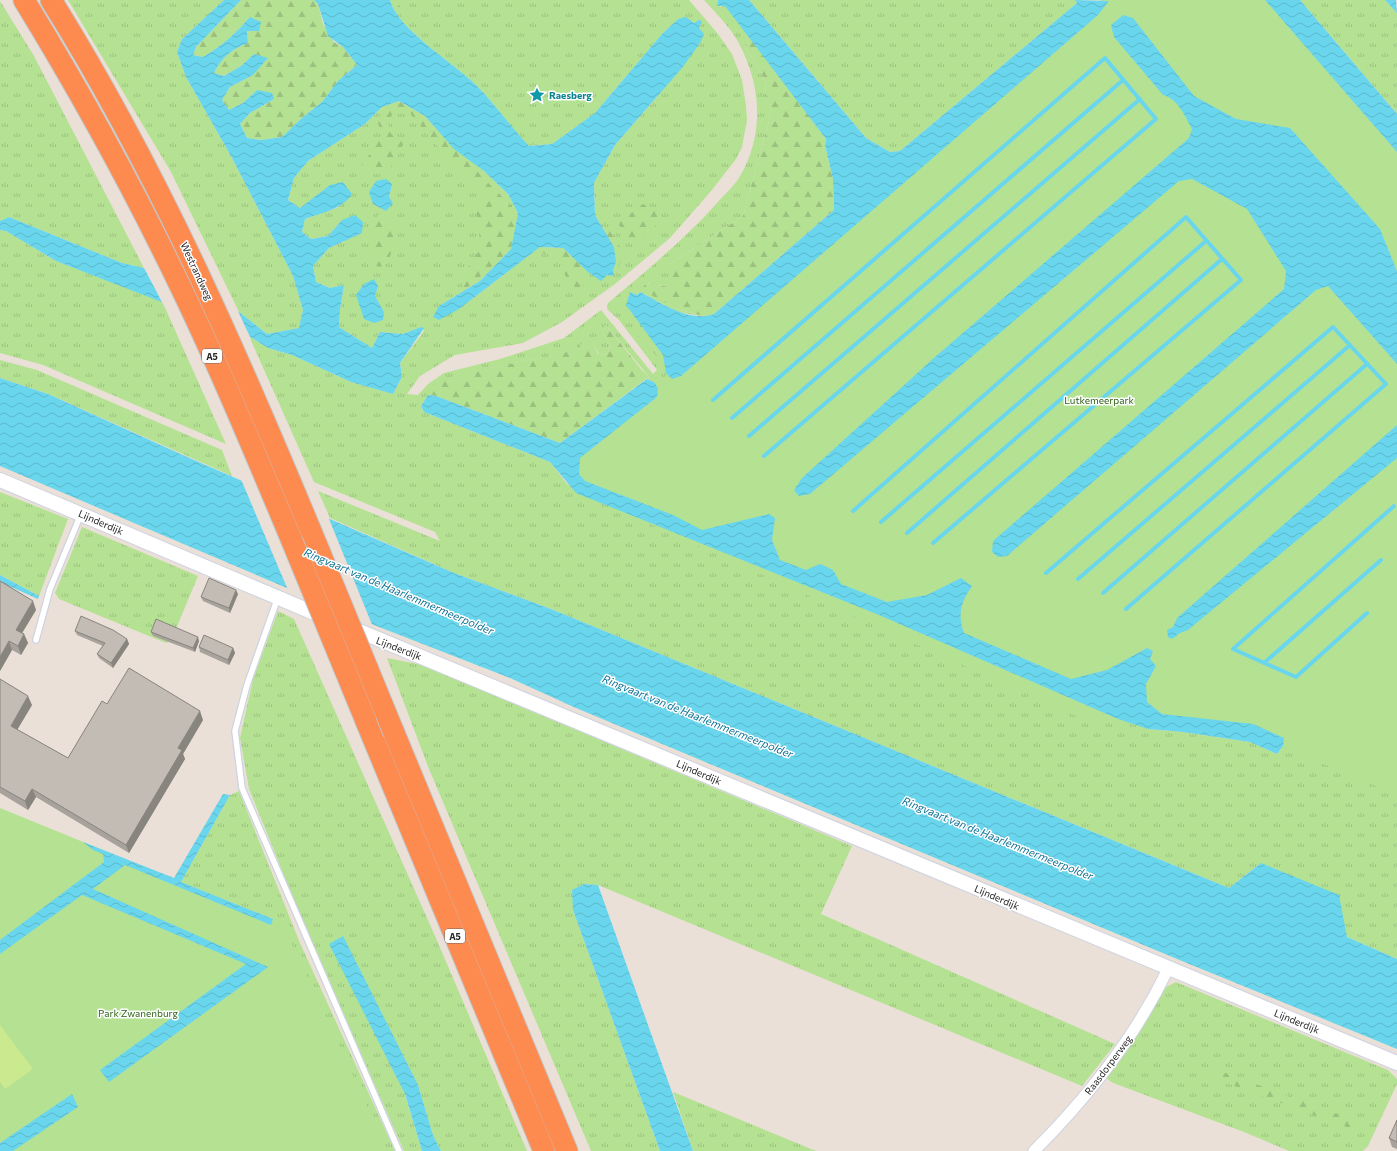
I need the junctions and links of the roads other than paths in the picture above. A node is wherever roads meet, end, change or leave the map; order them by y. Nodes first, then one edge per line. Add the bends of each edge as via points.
1 (24, 0) edge
2 (50, 0) edge
3 (0, 480) edge
4 (81, 514) junction
5 (278, 597) junction
6 (36, 640) dead end
7 (1168, 969) junction
8 (1397, 1063) edge
9 (399, 1151) edge
10 (544, 1151) edge
11 (567, 1151) edge
12 (1034, 1151) edge

1 - 10 highway, A5, bridge via 79,92 124,176 169,263 202,335 292,541
2 - 11 highway, Westrandweg / A5, bridge via 96,76 157,189 246,379
3 - 4 street, Lijnderdijk
4 - 5 street, Lijnderdijk
4 - 6 lane via 50,589
5 - 7 street, Lijnderdijk
5 - 9 lane via 247,684 235,732 242,788
7 - 8 street, Lijnderdijk
7 - 12 street, Raasdorperweg via 1143,1016 1098,1081

